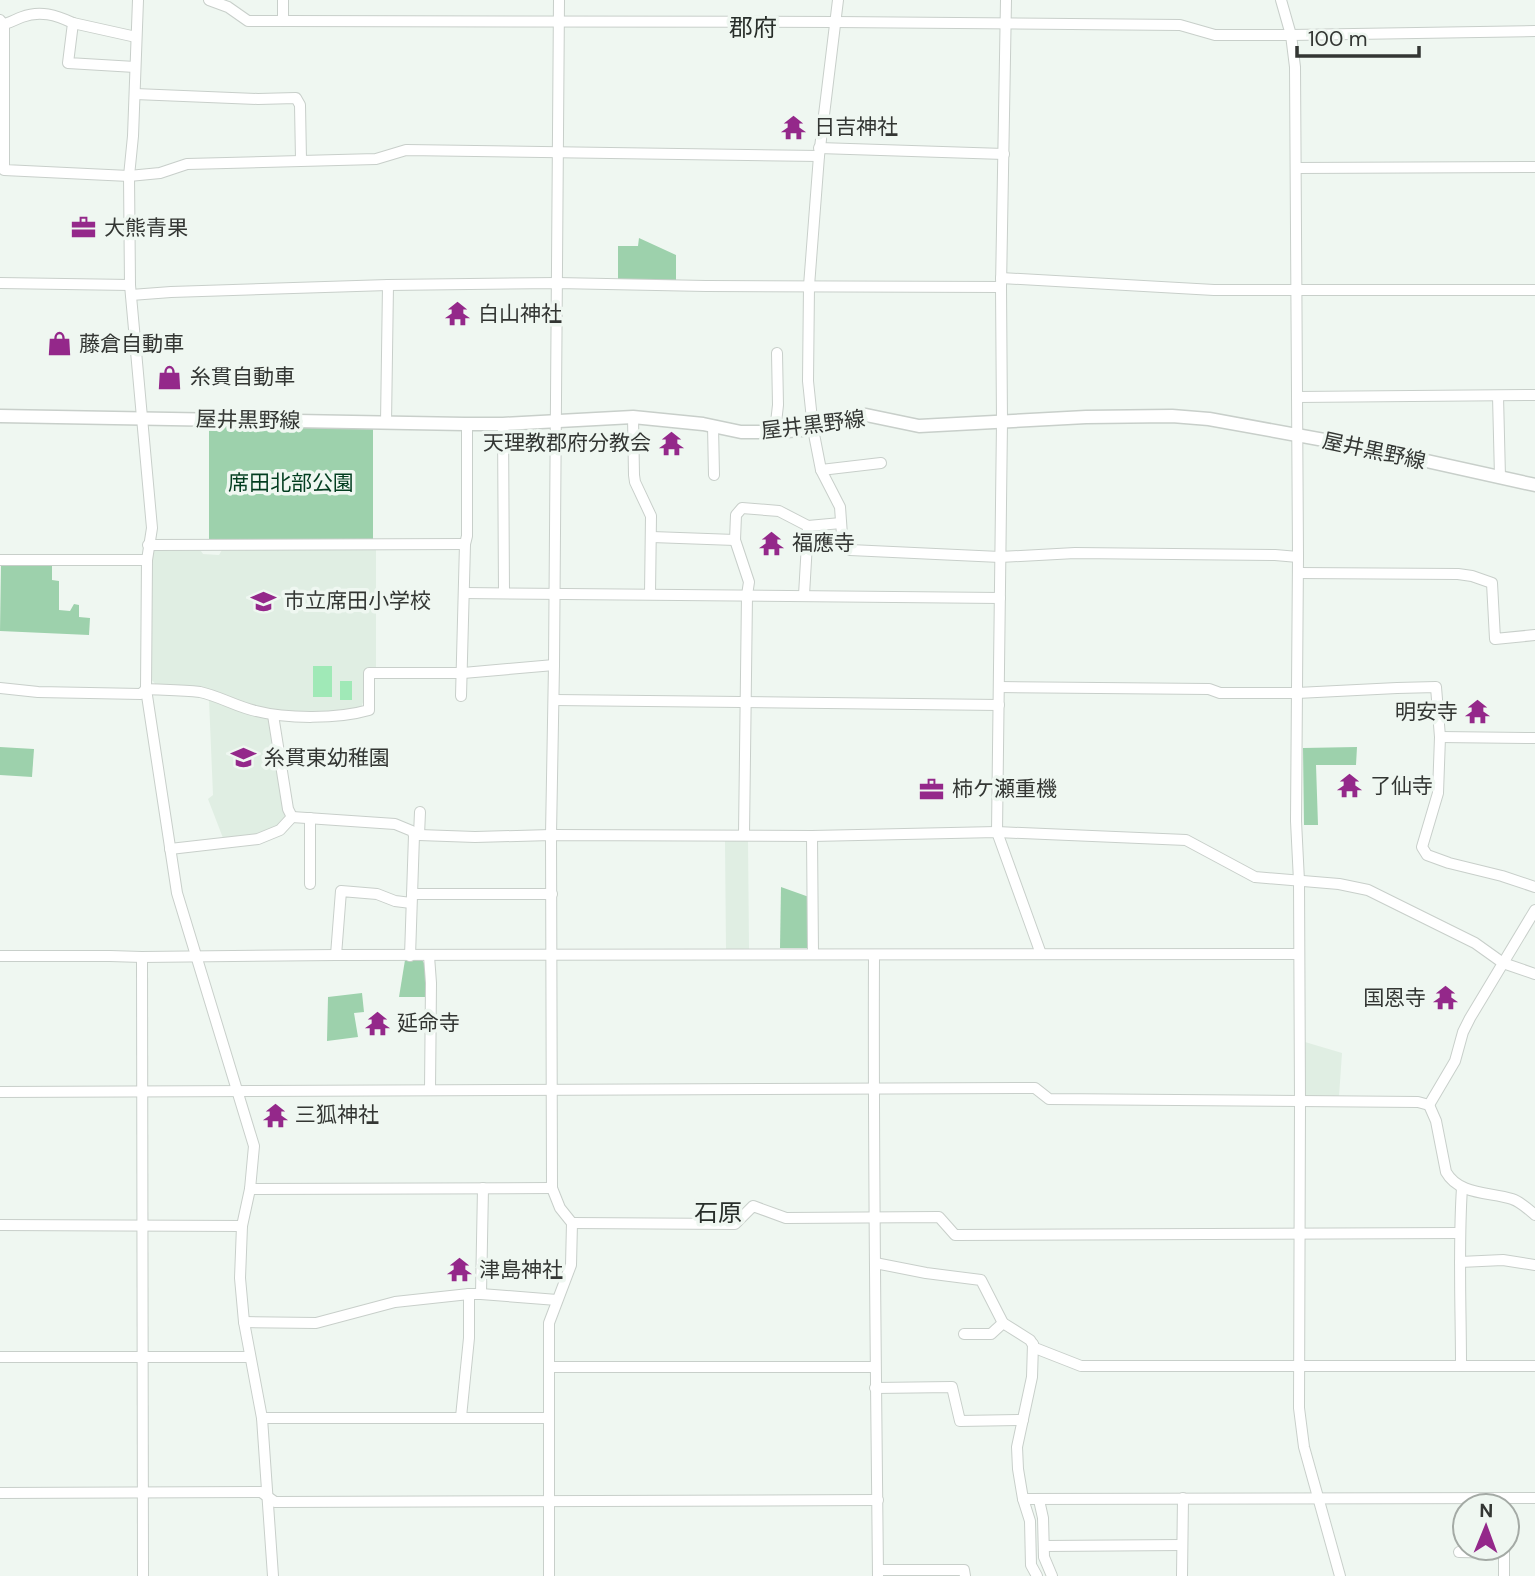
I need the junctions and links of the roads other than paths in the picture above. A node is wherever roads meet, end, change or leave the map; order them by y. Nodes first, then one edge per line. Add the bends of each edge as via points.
1 (138, 0) edge
2 (209, 0) edge
3 (283, 0) edge
4 (559, 0) edge
5 (838, 0) edge
6 (1006, 0) edge
7 (1282, 0) edge
8 (283, 21) junction
9 (835, 22) junction
10 (73, 23) junction
11 (559, 23) junction
12 (1, 24) edge
13 (1006, 24) junction
14 (1535, 31) edge
15 (1291, 35) junction
16 (136, 37) junction
17 (135, 67) junction
18 (135, 94) junction
19 (558, 152) junction
20 (819, 152) junction
21 (1004, 154) junction
22 (301, 160) junction
23 (2, 161) edge
24 (1535, 167) edge
25 (1296, 168) junction
26 (129, 176) junction
27 (0, 283) edge
28 (558, 283) junction
29 (1001, 283) junction
30 (388, 285) junction
31 (809, 286) junction
32 (130, 290) junction
33 (1535, 290) edge
34 (1296, 291) junction
35 (777, 353) dead end
36 (1535, 395) edge
37 (1498, 396) junction
38 (1297, 397) junction
39 (0, 416) edge
40 (633, 417) junction
41 (141, 419) junction
42 (556, 420) junction
43 (1002, 422) junction
44 (386, 423) junction
45 (465, 424) junction
46 (503, 424) junction
47 (713, 426) junction
48 (813, 429) junction
49 (775, 432) junction
50 (1296, 435) junction
51 (881, 463) dead end
52 (821, 470) junction
53 (714, 475) dead end
54 (1500, 477) junction
55 (1535, 485) edge
56 (841, 523) junction
57 (808, 526) junction
58 (652, 537) junction
59 (735, 540) junction
60 (465, 544) junction
61 (148, 545) junction
62 (1000, 557) junction
63 (1298, 557) junction
64 (0, 560) edge
65 (147, 560) junction
66 (1298, 573) junction
67 (464, 593) junction
68 (504, 593) junction
69 (554, 593) junction
70 (650, 594) junction
71 (747, 595) junction
72 (804, 595) junction
73 (1000, 598) junction
74 (1535, 635) edge
75 (554, 665) junction
76 (463, 673) junction
77 (999, 687) junction
78 (0, 688) edge
79 (146, 689) junction
80 (1297, 693) junction
81 (461, 696) dead end
82 (554, 700) junction
83 (746, 703) junction
84 (999, 705) junction
85 (273, 715) junction
86 (1440, 737) junction
87 (1535, 738) edge
88 (420, 812) dead end
89 (292, 817) junction
90 (310, 818) junction
91 (997, 832) junction
92 (417, 835) junction
93 (551, 835) junction
94 (744, 835) junction
95 (812, 836) junction
96 (170, 849) junction
97 (1299, 881) junction
98 (310, 884) dead end
99 (1535, 887) edge
100 (552, 894) junction
101 (412, 899) junction
102 (1535, 910) edge
103 (813, 954) junction
104 (1041, 954) junction
105 (1298, 954) junction
106 (552, 955) junction
107 (874, 955) junction
108 (0, 956) edge
109 (336, 956) junction
110 (410, 956) junction
111 (429, 956) junction
112 (142, 957) junction
113 (195, 957) junction
114 (1503, 963) junction
115 (1535, 974) edge
116 (874, 1089) junction
117 (430, 1090) junction
118 (553, 1090) junction
119 (142, 1091) junction
120 (237, 1091) junction
121 (0, 1092) edge
122 (1300, 1101) junction
123 (1429, 1105) junction
124 (483, 1188) junction
125 (552, 1188) junction
126 (1462, 1188) junction
127 (250, 1189) junction
128 (1535, 1215) edge
129 (875, 1217) junction
130 (572, 1223) junction
131 (0, 1225) edge
132 (142, 1225) junction
133 (242, 1226) junction
134 (1459, 1233) junction
135 (1298, 1234) junction
136 (1460, 1262) junction
137 (875, 1263) junction
138 (1535, 1265) edge
139 (469, 1294) junction
140 (481, 1294) junction
141 (557, 1300) junction
142 (244, 1322) junction
143 (1003, 1323) junction
144 (964, 1334) dead end
145 (1033, 1344) junction
146 (0, 1357) edge
147 (143, 1357) junction
148 (250, 1357) junction
149 (1461, 1366) junction
150 (1535, 1366) edge
151 (549, 1367) junction
152 (875, 1367) junction
153 (1298, 1367) junction
154 (875, 1388) junction
155 (262, 1418) junction
156 (461, 1418) junction
157 (548, 1418) junction
158 (1023, 1420) junction
159 (143, 1492) junction
160 (0, 1493) edge
161 (267, 1497) junction
162 (1182, 1498) junction
163 (1318, 1498) junction
164 (1023, 1499) junction
165 (548, 1500) junction
166 (878, 1500) junction
167 (1039, 1500) junction
168 (1451, 1501) edge
169 (1182, 1545) junction
170 (1044, 1546) junction
171 (878, 1573) edge
172 (143, 1576) edge
173 (273, 1576) edge
174 (549, 1576) edge
175 (965, 1576) edge
176 (1037, 1576) edge
177 (1052, 1576) edge
178 (1182, 1576) edge
179 (1340, 1576) edge

1 - 16 street
2 - 8 street via 248,20
3 - 8 street
4 - 11 street
5 - 9 street
6 - 13 street
7 - 15 street
8 - 11 street
9 - 11 street
9 - 13 street
9 - 20 street
10 - 12 street via 57,15 36,14
10 - 16 street
10 - 17 street via 68,63
11 - 19 street
12 - 23 street
13 - 15 street via 1180,25 1215,35
13 - 21 street
14 - 15 street
15 - 25 street
16 - 17 street
17 - 18 street
18 - 22 street via 296,98
18 - 26 street
19 - 20 street
19 - 22 street via 406,150 376,159
19 - 28 street
20 - 21 street
20 - 31 street
21 - 29 street
22 - 26 street via 187,163 160,173
23 - 26 street via 4,170
24 - 25 street
25 - 34 street
26 - 32 street
27 - 32 street
28 - 30 street
28 - 31 street
28 - 42 street
29 - 31 street
29 - 34 street
29 - 43 street
30 - 32 street
30 - 44 street
31 - 48 street via 808,381
32 - 41 street
33 - 34 street
34 - 38 street
35 - 49 street
36 - 37 street
37 - 38 street
37 - 54 street
38 - 50 street
39 - 41 main road, 屋井黒野線
40 - 42 main road, 屋井黒野線
40 - 47 main road, 屋井黒野線
40 - 58 street via 635,482 651,516
41 - 44 main road, 屋井黒野線
41 - 61 street via 152,528
42 - 46 main road, 屋井黒野線
42 - 69 street
43 - 48 main road, 屋井黒野線 via 919,426 866,415
43 - 50 main road, 屋井黒野線 via 1172,416
43 - 62 street
44 - 45 main road, 屋井黒野線
45 - 46 main road, 屋井黒野線
45 - 60 street
46 - 68 street
47 - 49 main road, 屋井黒野線
47 - 53 street
48 - 49 main road, 屋井黒野線
48 - 52 street
50 - 54 main road, 屋井黒野線
50 - 63 street
51 - 52 street via 856,460
52 - 56 street via 841,507
54 - 55 main road, 屋井黒野線
56 - 57 street
56 - 62 street via 850,551
57 - 59 street via 779,511 742,508 736,515
57 - 72 street
58 - 59 street
58 - 70 street
59 - 71 street via 749,582
60 - 61 street
60 - 67 street
61 - 65 street
62 - 63 street via 1075,553
62 - 73 street
63 - 66 street
64 - 65 street
65 - 79 street
66 - 74 street via 1472,576 1492,583 1495,639
66 - 80 street
67 - 68 street
67 - 76 street
68 - 69 street
69 - 70 street
69 - 75 street
70 - 71 street
71 - 72 street
71 - 83 street
72 - 73 street
73 - 77 street
75 - 76 street
75 - 82 street
76 - 81 street
76 - 85 street via 369,674 369,710 352,715
77 - 80 street
77 - 84 street
78 - 79 street via 141,694
79 - 85 street via 201,693
79 - 96 street
80 - 86 street via 1436,687
80 - 97 street
82 - 83 street
82 - 93 street
83 - 84 street
83 - 94 street
84 - 91 street
85 - 89 street
86 - 87 street
86 - 99 street via 1438,793 1422,847 1427,855
88 - 92 street
89 - 90 street
89 - 96 street via 280,830 258,839
90 - 92 street via 395,824
90 - 98 street
91 - 95 street
91 - 97 street via 1186,840 1255,877
91 - 104 street
92 - 93 street
92 - 101 street
93 - 94 street
93 - 100 street
94 - 95 street
95 - 103 street
96 - 113 street
97 - 105 street
97 - 114 street via 1339,884 1378,894 1475,943
100 - 101 street
100 - 106 street
101 - 109 street via 395,901 377,894 341,891
101 - 110 street
102 - 114 street
103 - 106 street
103 - 107 street
104 - 105 street
104 - 107 street
105 - 122 street
106 - 111 street
106 - 118 street
107 - 116 street
108 - 112 street
109 - 110 street
109 - 113 street
110 - 111 street
111 - 117 street
112 - 113 street
112 - 119 street
113 - 120 street
114 - 115 street
114 - 123 street via 1470,1018 1455,1061
116 - 118 street
116 - 122 street via 1035,1088 1049,1099
116 - 129 street
117 - 118 street
117 - 120 street
118 - 125 street
119 - 120 street
119 - 121 street
119 - 132 street
120 - 127 street via 254,1146
122 - 123 street
122 - 135 street
123 - 126 street via 1446,1172
124 - 125 street
124 - 127 street
124 - 140 street
125 - 130 street
126 - 128 street via 1514,1200
126 - 134 street
127 - 133 street
129 - 130 street via 786,1218 754,1206 735,1224
129 - 135 street via 939,1217 955,1235
129 - 137 street
130 - 141 street via 571,1265
131 - 132 street
132 - 133 street
132 - 147 street
133 - 142 street
134 - 135 street
134 - 136 street
135 - 153 street
136 - 138 street via 1503,1259
136 - 149 street
137 - 143 street via 981,1280
137 - 152 street
139 - 140 street
139 - 142 street via 395,1302 316,1323
139 - 156 street
140 - 141 street
141 - 151 street via 549,1323
142 - 148 street
143 - 144 street via 991,1334
143 - 145 street
145 - 153 street via 1081,1366
145 - 158 street
146 - 147 street
147 - 148 street
147 - 159 street
148 - 155 street
149 - 150 street
149 - 153 street
151 - 152 street
151 - 157 street
152 - 154 street
153 - 163 street via 1301,1431
154 - 158 street via 952,1387 960,1421
154 - 166 street
155 - 156 street
155 - 161 street
156 - 157 street
157 - 165 street
158 - 164 street via 1017,1447
159 - 160 street
159 - 161 street via 261,1492
159 - 172 street
161 - 165 street via 275,1502
161 - 173 street
162 - 163 street
162 - 167 street
162 - 169 street
163 - 168 street
163 - 179 street
164 - 167 street
164 - 176 street via 1030,1521 1031,1566
165 - 166 street
165 - 174 street
166 - 171 street
167 - 170 street
169 - 170 street
169 - 178 street
170 - 177 street
171 - 175 street via 964,1570

